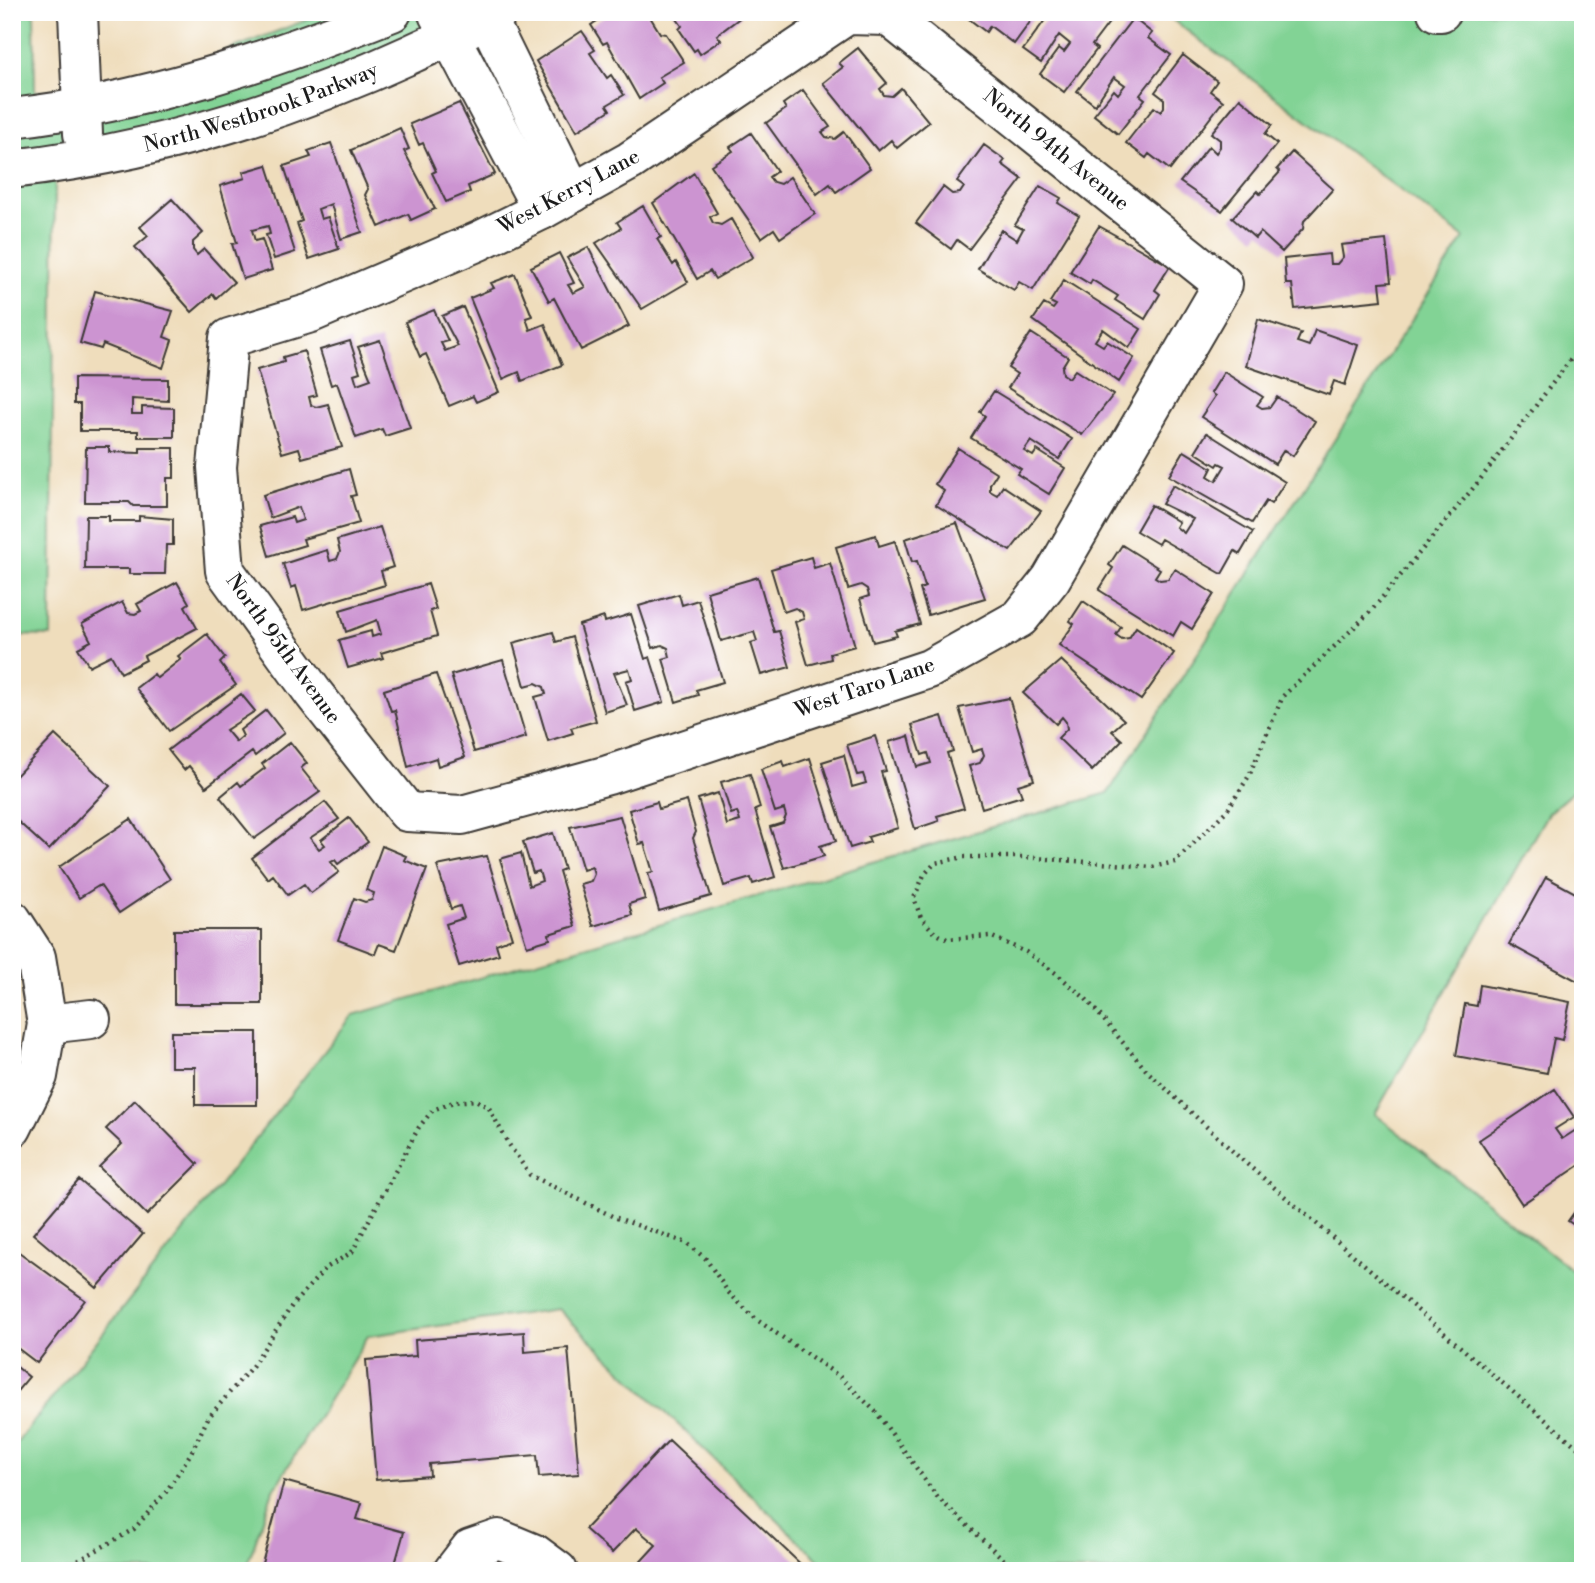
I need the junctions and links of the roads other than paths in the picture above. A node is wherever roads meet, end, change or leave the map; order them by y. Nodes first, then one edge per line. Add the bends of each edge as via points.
1 (78, 12) edge
2 (392, 12) edge
3 (490, 14) edge
4 (888, 16) joint
5 (444, 24) edge
6 (80, 110) junction
7 (12, 118) edge
8 (86, 161) junction
9 (12, 169) edge
10 (557, 201) junction
11 (1223, 284) joint
12 (229, 338) joint
13 (407, 812) joint
14 (12, 920) edge
15 (92, 1019) dead end
16 (47, 1024) junction
17 (12, 1128) edge
18 (453, 1571) edge
19 (558, 1571) edge

1 - 6 street
2 - 6 street, North Westbrook Parkway via 267,60
3 - 5 street, North Westbrook Parkway
3 - 10 street
4 - 10 street, West Kerry Lane via 846,15 630,161
4 - 11 street, North 94th Avenue
5 - 8 street, North Westbrook Parkway via 362,77 283,107
5 - 10 street
6 - 7 street, North Westbrook Parkway
6 - 8 street
8 - 9 street, North Westbrook Parkway
10 - 12 street, West Kerry Lane via 479,241 311,313
11 - 13 street, West Taro Lane via 1051,579 1020,618 929,669 608,775 462,815
12 - 13 street, North 95th Avenue via 216,467 225,571
14 - 16 street via 36,957
15 - 16 street
16 - 17 street via 38,1076
18 - 19 street via 470,1549 499,1539

